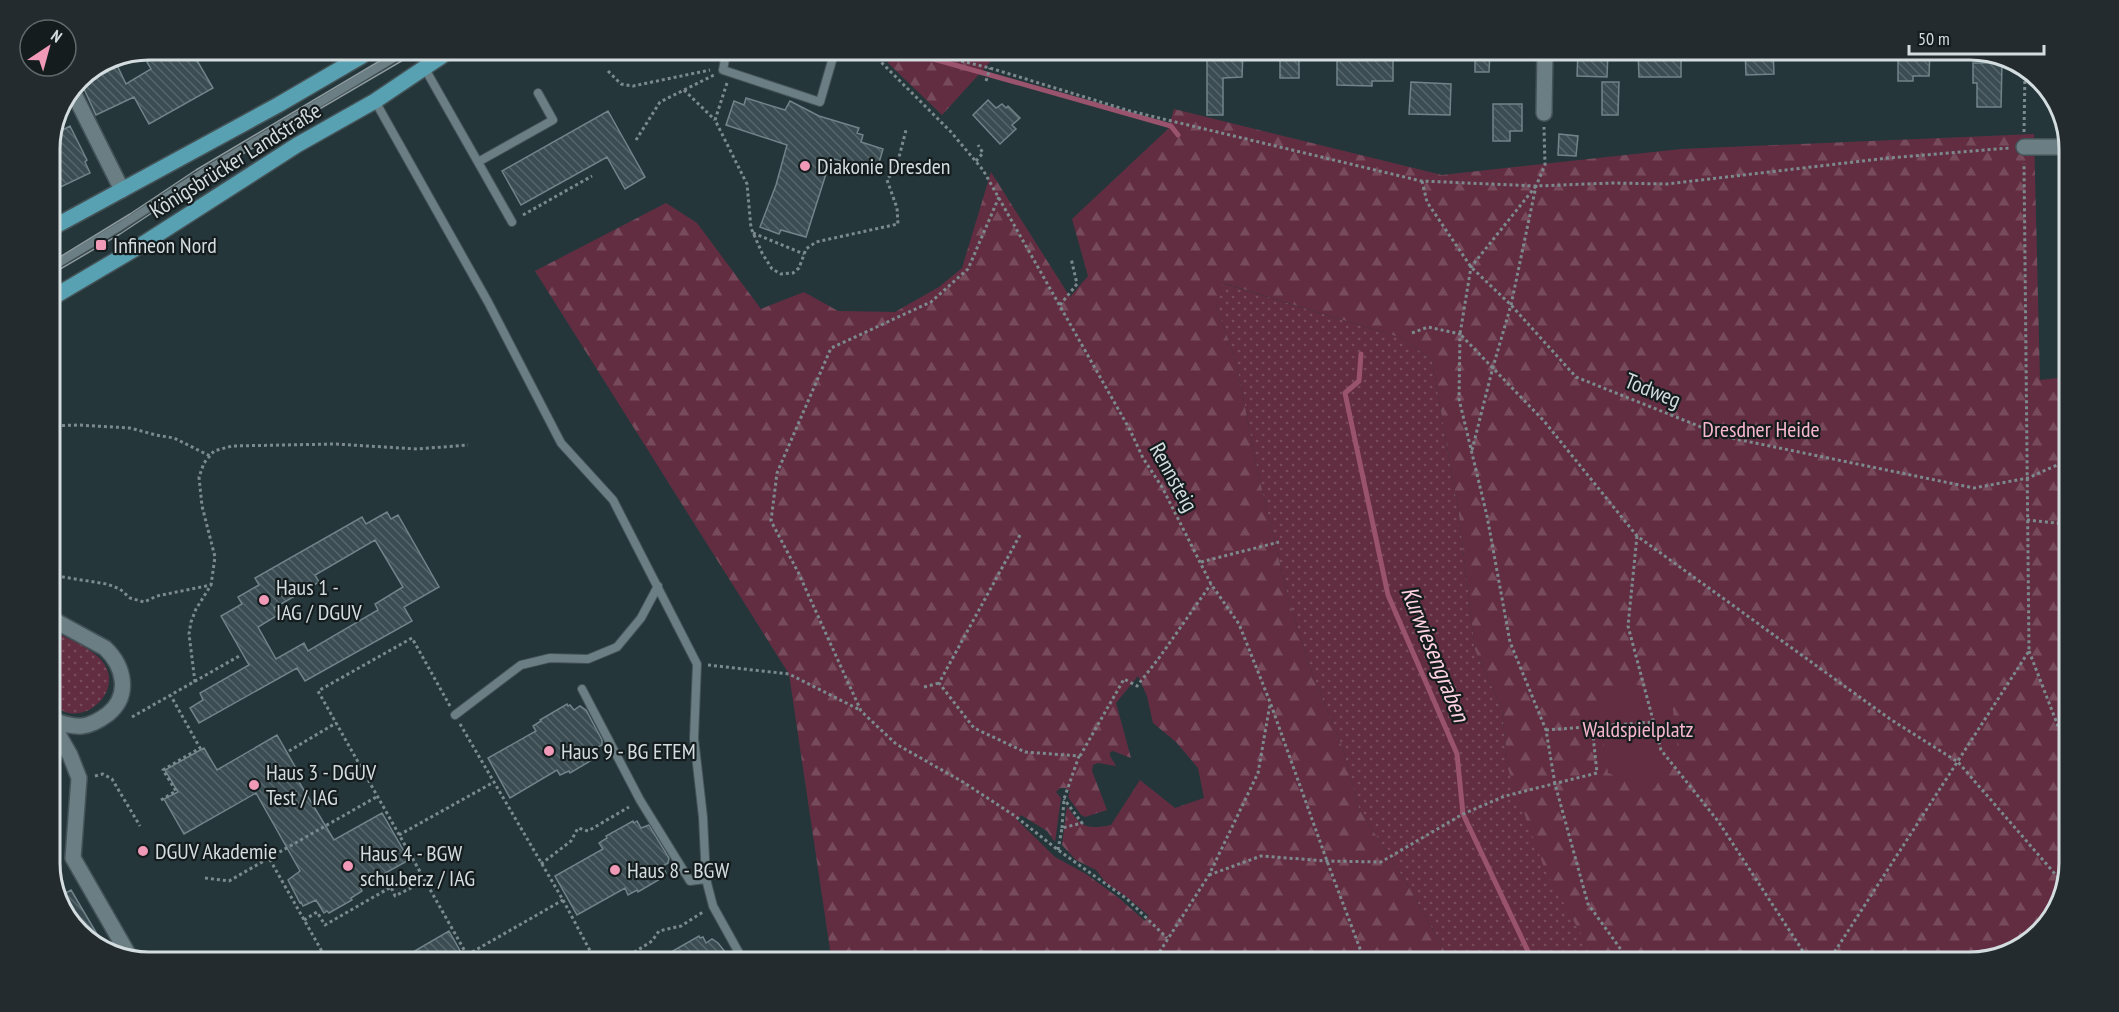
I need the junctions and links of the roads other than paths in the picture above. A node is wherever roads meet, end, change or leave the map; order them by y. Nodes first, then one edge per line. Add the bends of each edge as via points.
1 (355, 60) edge
2 (390, 60) edge
3 (435, 60) edge
4 (726, 60) edge
5 (832, 60) edge
6 (1545, 60) edge
7 (424, 67) junction
8 (538, 93) dead end
9 (76, 98) edge
10 (375, 101) junction
11 (1544, 113) road end
12 (2024, 147) road end
13 (2059, 147) edge
14 (478, 162) junction
15 (122, 190) junction
16 (512, 222) road end
17 (60, 224) edge
18 (60, 262) edge
19 (60, 293) edge
20 (658, 586) junction
21 (60, 623) edge
22 (582, 689) dead end
23 (455, 715) road end
24 (60, 723) edge
25 (60, 738) edge
26 (706, 879) junction
27 (125, 948) edge
28 (738, 952) edge

1 - 15 main road, Königsbrücker Landstraße
2 - 18 lane
3 - 7 main road, Königsbrücker Landstraße
4 - 5 lane via 726,70 820,102
6 - 11 street
7 - 10 main road, Königsbrücker Landstraße
7 - 14 lane
8 - 14 lane via 553,120
9 - 15 street
10 - 19 main road, Königsbrücker Landstraße via 297,145
10 - 20 lane via 488,302 561,443 613,500
12 - 13 street
14 - 16 lane
15 - 17 main road, Königsbrücker Landstraße
20 - 23 lane via 641,618 617,647 588,659 550,658 521,666
20 - 26 lane via 698,664 694,738
21 - 24 street via 112,655 120,669 123,688 117,705 100,720 83,726
22 - 26 lane via 640,800 690,881
25 - 27 street via 79,778 74,858
26 - 28 lane via 713,906

